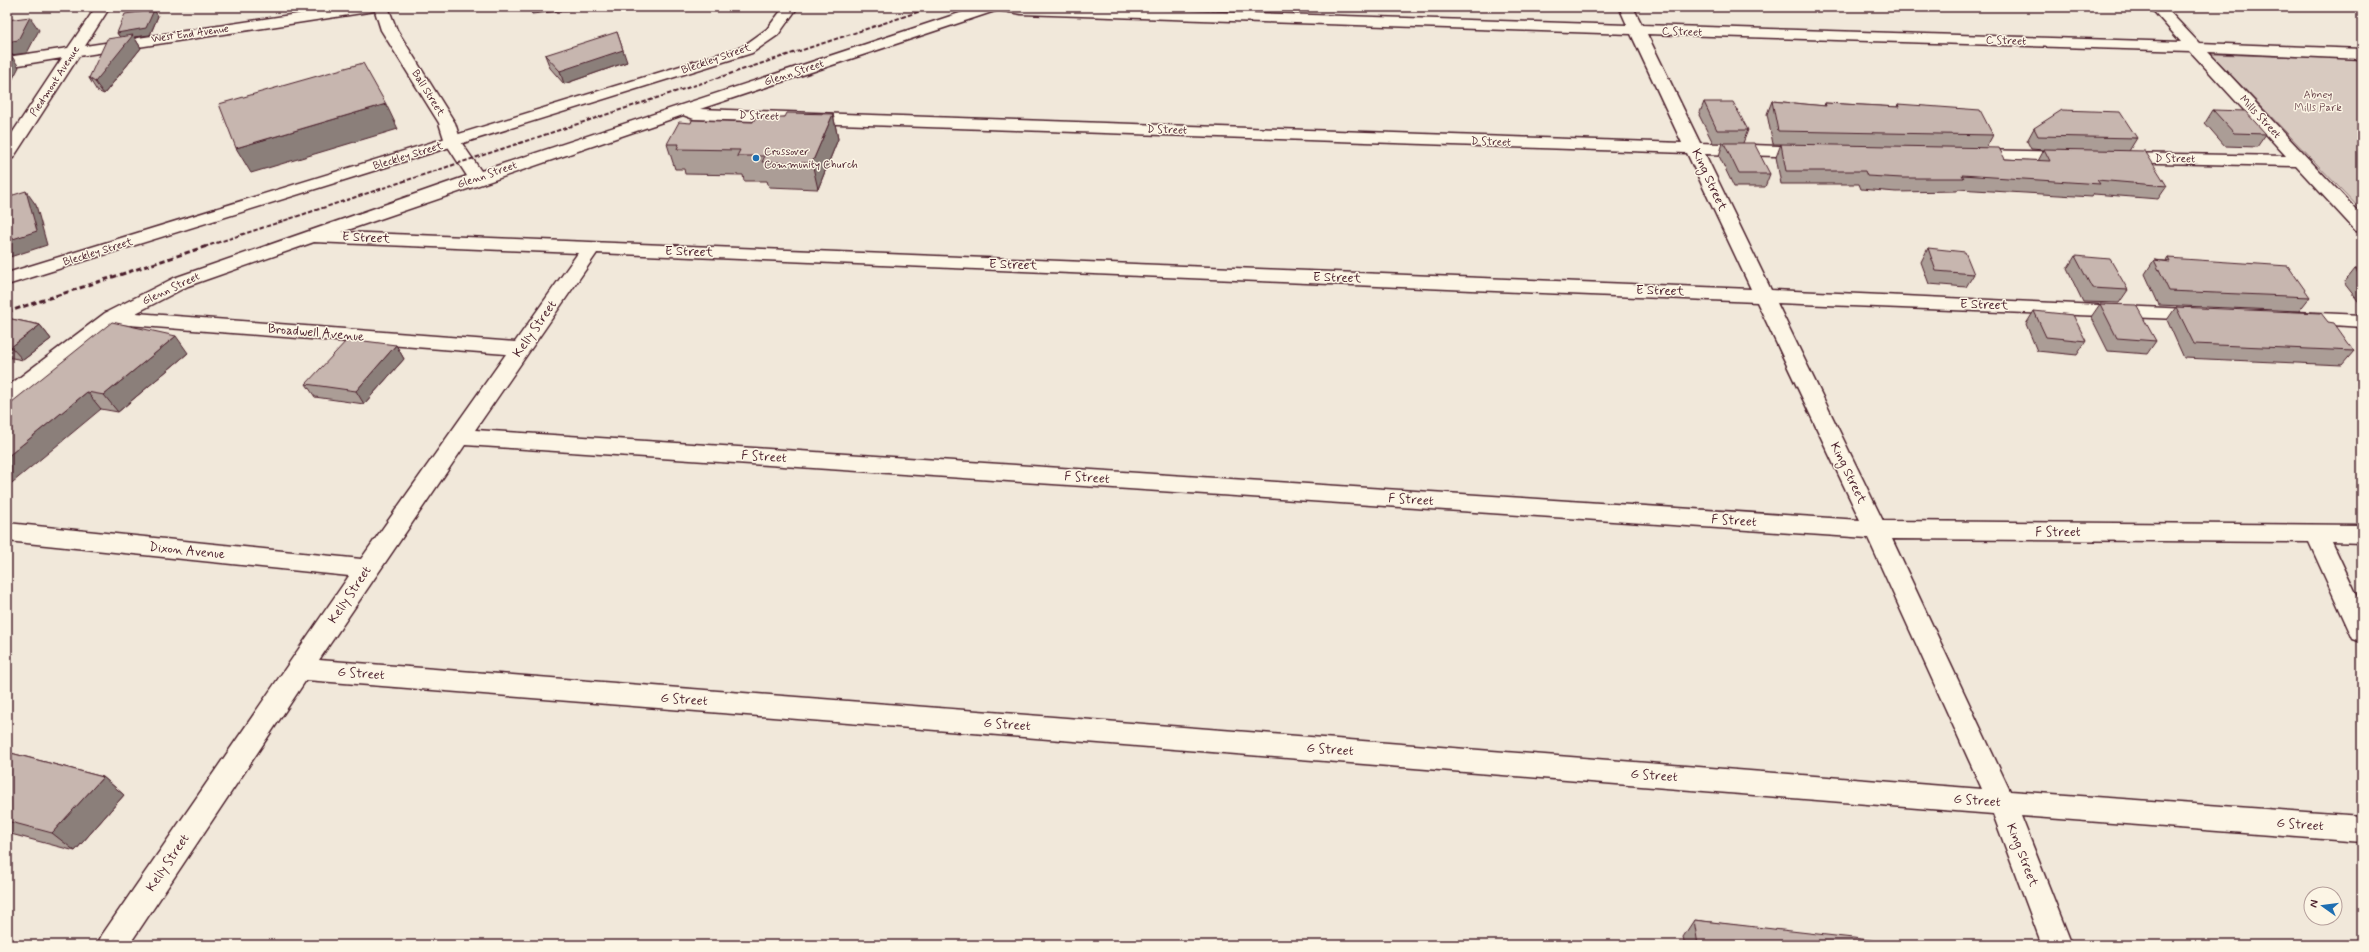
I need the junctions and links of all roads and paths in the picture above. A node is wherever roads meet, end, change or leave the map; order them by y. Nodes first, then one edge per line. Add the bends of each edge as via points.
1 (103, 7) edge
2 (374, 7) edge
3 (381, 7) edge
4 (791, 7) edge
5 (993, 7) edge
6 (1003, 7) edge
7 (1626, 7) edge
8 (2157, 7) edge
9 (1637, 30) junction
10 (2196, 47) junction
11 (76, 50) junction
12 (2362, 54) edge
13 (7, 62) edge
14 (682, 109) junction
15 (453, 142) junction
16 (1695, 150) junction
17 (1823, 152) edge
18 (7, 154) edge
19 (1958, 155) edge
20 (2301, 161) junction
21 (478, 178) junction
22 (2362, 227) edge
23 (312, 236) junction
24 (592, 248) junction
25 (7, 279) edge
26 (1763, 295) junction
27 (2218, 315) edge
28 (112, 317) junction
29 (2274, 317) edge
30 (2362, 321) edge
31 (521, 349) junction
32 (7, 398) edge
33 (460, 437) junction
34 (1876, 530) junction
35 (7, 532) edge
36 (2317, 534) junction
37 (2362, 534) edge
38 (367, 569) junction
39 (2362, 632) edge
40 (299, 670) junction
41 (2002, 803) junction
42 (2362, 829) edge
43 (112, 945) edge
44 (2057, 945) edge

1 - 11 street, Piedmont Avenue
2 - 11 street, West End Avenue
3 - 15 street, Ball Street via 389,30 447,122
4 - 15 street, Bleckley Street via 785,20 770,36 747,50
5 - 14 street, Glenn Street
6 - 9 street, C Street via 1037,11
7 - 9 street, King Street
8 - 10 street, Mills Street
9 - 10 street, C Street
9 - 16 street, King Street
10 - 12 street, C Street
10 - 20 street, Mills Street
11 - 13 street, West End Avenue
11 - 18 street, Piedmont Avenue
14 - 16 street, D Street via 694,114
14 - 21 street, Glenn Street
15 - 21 street, Ball Street
15 - 25 street, Bleckley Street
16 - 17 street, D Street
16 - 26 street, King Street
19 - 20 street, D Street
20 - 22 street, Mills Street
21 - 23 street, Glenn Street
23 - 24 street, E Street
23 - 28 street, Glenn Street via 181,282
24 - 26 street, E Street
24 - 31 street, Kelly Street
26 - 27 street, E Street
26 - 34 street, King Street
28 - 31 street, Broadwell Avenue
28 - 32 street, Glenn Street
29 - 30 street
31 - 33 street, Kelly Street
33 - 34 street, F Street
33 - 38 street, Kelly Street
34 - 36 street, F Street
34 - 41 street, King Street
35 - 38 street, Dixon Avenue
36 - 37 street, F Street
36 - 39 street
38 - 40 street, Kelly Street
40 - 41 street, G Street
40 - 43 street, Kelly Street
41 - 42 street, G Street
41 - 44 street, King Street

